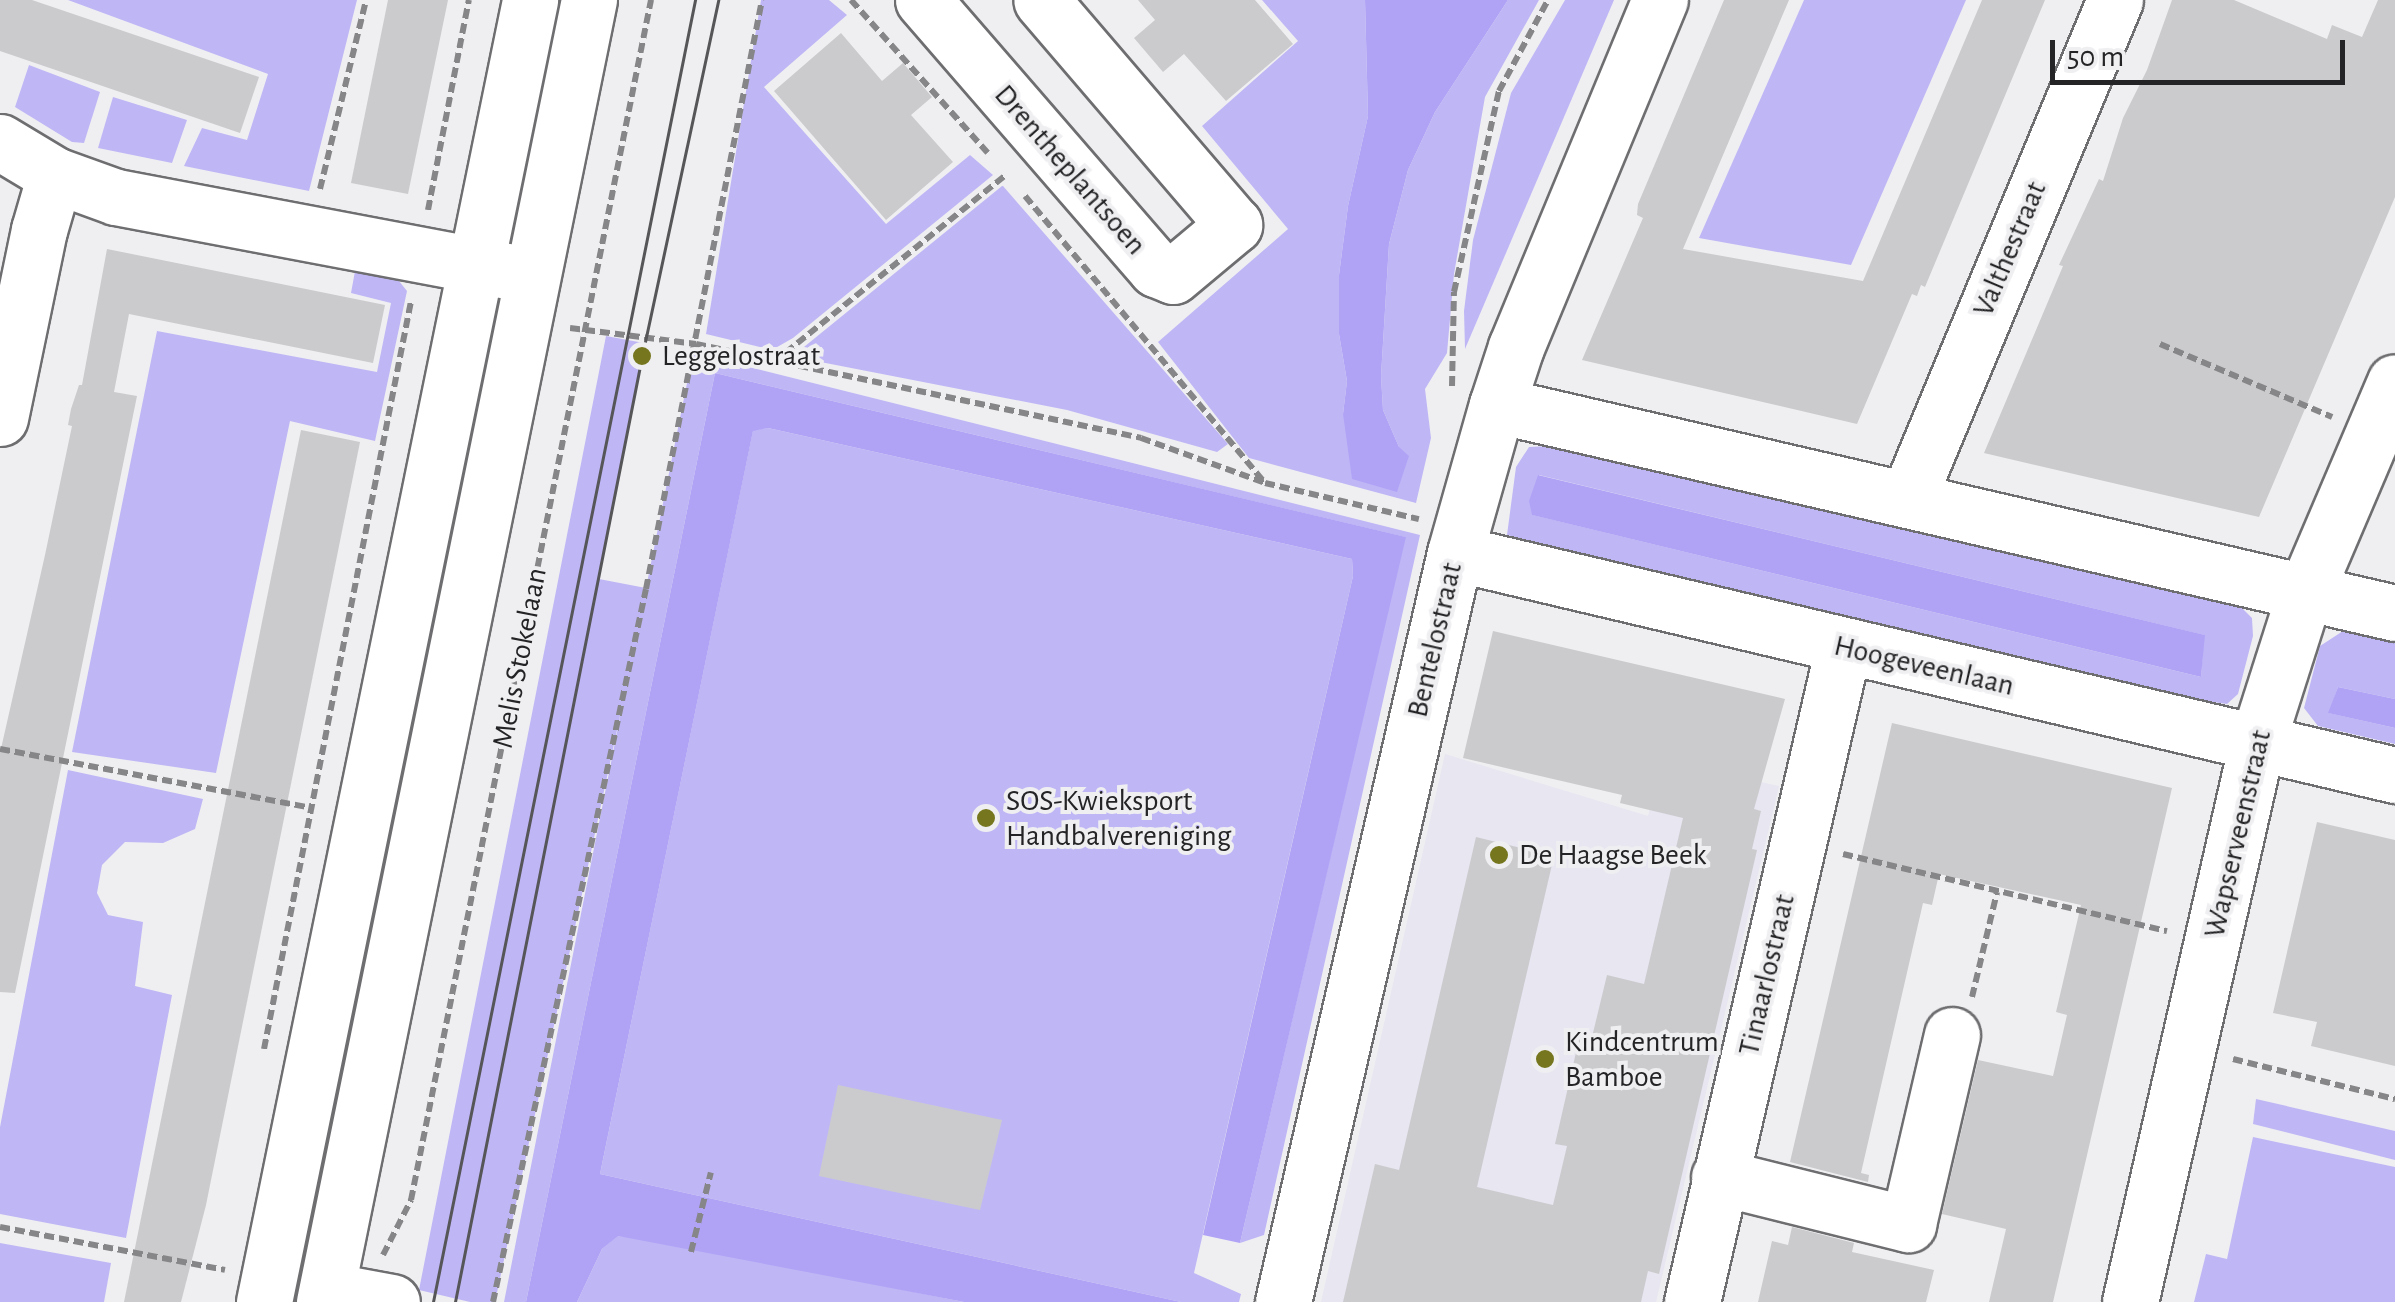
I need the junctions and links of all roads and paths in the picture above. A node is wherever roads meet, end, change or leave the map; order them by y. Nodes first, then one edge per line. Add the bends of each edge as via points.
1 (366, 0) edge
2 (469, 0) edge
3 (530, 0) edge
4 (589, 0) edge
5 (651, 0) edge
6 (762, 0) edge
7 (851, 0) edge
8 (922, 0) edge
9 (1042, 0) edge
10 (1548, 0) edge
11 (1660, 0) edge
12 (2115, 0) edge
13 (0, 142) edge
14 (1007, 174) junction
15 (56, 176) junction
16 (309, 234) junction
17 (418, 256) junction
18 (471, 286) junction
19 (528, 296) junction
20 (586, 332) junction
21 (696, 344) junction
22 (2160, 344) dead end
23 (773, 362) junction
24 (1497, 405) junction
25 (2376, 409) edge
26 (0, 418) edge
27 (1265, 483) junction
28 (1908, 498) junction
29 (1455, 553) junction
30 (2305, 592) junction
31 (2395, 613) edge
32 (1843, 648) junction
33 (2257, 743) junction
34 (0, 749) edge
35 (2395, 775) edge
36 (311, 808) junction
37 (1832, 852) dead end
38 (1998, 892) junction
39 (2213, 941) junction
40 (1952, 1035) joint
41 (2188, 1048) junction
42 (262, 1058) dead end
43 (2395, 1099) edge
44 (711, 1172) dead end
45 (1720, 1177) junction
46 (0, 1226) edge
47 (691, 1252) dead end
48 (239, 1277) edge
49 (350, 1297) edge
50 (493, 1302) edge
51 (1283, 1302) edge
52 (1692, 1302) edge
53 (2130, 1302) edge

1 - 16 path
2 - 17 path
3 - 18 street
4 - 19 street
5 - 20 path, Melis Stokelaan
6 - 21 path
7 - 14 path
8 - 9 street, Drentheplantsoen via 1156,269 1173,276 1234,225
10 - 24 path via 1499,92 1454,292 1453,403
11 - 24 street, Bentelostraat
12 - 28 street, Valthestraat
13 - 15 street
14 - 23 path
14 - 27 path
15 - 16 street via 116,197
15 - 26 street
16 - 17 street
17 - 18 street
18 - 19 street
18 - 36 path via 412,295
18 - 48 street
19 - 20 path
19 - 49 street
20 - 21 path
20 - 49 path, Melis Stokelaan via 411,1200 401,1228
21 - 23 path
21 - 50 path
22 - 25 path
23 - 27 path via 1141,438
24 - 28 street
24 - 29 street, Bentelostraat
25 - 30 street, Wapserveenstraat
27 - 29 path via 1419,519
28 - 30 street
29 - 32 street, Hoogeveenlaan
29 - 51 street, Bentelostraat
30 - 31 street
30 - 33 street, Wapserveenstraat
32 - 33 street, Hoogeveenlaan
32 - 45 street, Tinaarlostraat
33 - 35 street, Hoogeveenlaan
33 - 39 street, Wapserveenstraat
34 - 36 path
36 - 42 path
37 - 38 path
38 - 39 path
38 - 40 path via 1965,1025
39 - 41 street, Wapserveenstraat
40 - 45 street via 1908,1224
41 - 43 path
41 - 53 street, Wapserveenstraat
44 - 47 path
45 - 52 street, Tinaarlostraat
46 - 48 path

